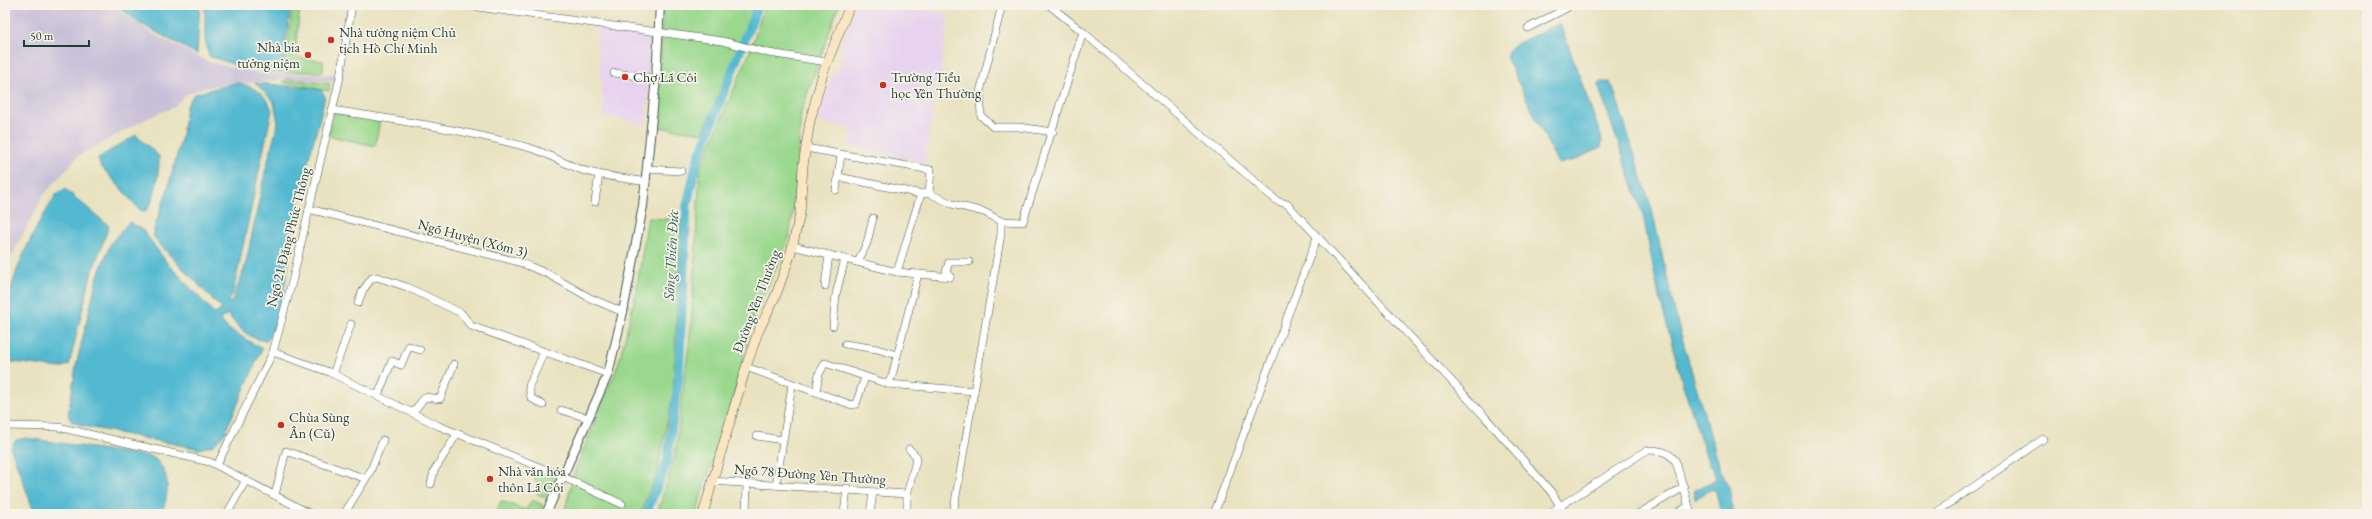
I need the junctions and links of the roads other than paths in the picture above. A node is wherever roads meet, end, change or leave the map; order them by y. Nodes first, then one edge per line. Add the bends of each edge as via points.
1 (352, 5) edge
2 (464, 5) edge
3 (660, 5) edge
4 (850, 5) edge
5 (1002, 5) edge
6 (1049, 5) edge
7 (1567, 5) edge
8 (1528, 28) dead end
9 (659, 32) junction
10 (1083, 32) junction
11 (827, 62) junction
12 (614, 73) dead end
13 (656, 78) junction
14 (332, 110) junction
15 (1053, 132) junction
16 (806, 148) junction
17 (841, 155) junction
18 (647, 169) junction
19 (681, 171) dead end
20 (599, 174) junction
21 (839, 177) junction
22 (646, 182) junction
23 (836, 190) dead end
24 (925, 194) junction
25 (595, 202) dead end
26 (309, 209) junction
27 (873, 218) dead end
28 (1001, 221) junction
29 (1317, 237) junction
30 (793, 246) junction
31 (829, 255) junction
32 (845, 259) junction
33 (858, 262) junction
34 (969, 262) dead end
35 (897, 272) junction
36 (918, 274) junction
37 (825, 286) dead end
38 (358, 303) dead end
39 (623, 312) junction
40 (351, 324) dead end
41 (833, 326) dead end
42 (845, 344) dead end
43 (420, 350) dead end
44 (273, 352) junction
45 (544, 352) junction
46 (897, 354) junction
47 (454, 364) dead end
48 (746, 367) junction
49 (333, 374) junction
50 (608, 374) junction
51 (865, 377) junction
52 (888, 384) junction
53 (792, 385) junction
54 (974, 391) junction
55 (816, 392) junction
56 (378, 395) junction
57 (543, 405) dead end
58 (561, 410) dead end
59 (413, 412) junction
60 (588, 418) junction
61 (5, 426) edge
62 (457, 434) junction
63 (757, 436) dead end
64 (2043, 439) dead end
65 (383, 440) dead end
66 (782, 440) junction
67 (909, 449) dead end
68 (217, 465) junction
69 (561, 476) junction
70 (364, 478) junction
71 (246, 480) junction
72 (711, 481) junction
73 (746, 483) junction
74 (431, 484) dead end
75 (776, 485) junction
76 (1684, 487) junction
77 (847, 488) junction
78 (873, 492) junction
79 (907, 494) junction
80 (275, 495) junction
81 (622, 504) dead end
82 (296, 506) junction
83 (1689, 506) junction
84 (1561, 507) junction
85 (227, 514) edge
86 (292, 514) edge
87 (311, 514) edge
88 (344, 514) edge
89 (546, 514) edge
90 (703, 514) edge
91 (746, 514) edge
92 (844, 514) edge
93 (870, 514) edge
94 (906, 514) edge
95 (953, 514) edge
96 (1214, 514) edge
97 (1548, 514) edge
98 (1565, 514) edge
99 (1638, 514) edge
100 (1676, 514) edge
101 (1691, 514) edge
102 (1934, 514) edge

1 - 14 street, Ngõ 21 Đặng Phúc Thông
2 - 9 street
3 - 9 street
4 - 11 main road, Đường Yên Thường
5 - 15 street via 980,92 981,116 993,127 1019,127
6 - 10 street
7 - 8 street via 1567,8
9 - 11 street
9 - 13 street
10 - 15 street
10 - 29 street via 1277,201 1287,204
11 - 16 main road, Đường Yên Thường via 810,121
12 - 13 street
13 - 18 street
14 - 20 street via 402,120 529,148 577,168
14 - 26 street, Ngõ 21 Đặng Phúc Thông
15 - 28 street via 1023,222
16 - 17 street
16 - 30 main road, Đường Yên Thường via 800,214
17 - 21 street
17 - 24 street via 931,170
18 - 19 street
18 - 22 street
20 - 22 street
20 - 25 street
21 - 23 street
21 - 24 street
22 - 39 street
24 - 28 street via 984,212
24 - 35 street
26 - 39 street, Ngõ Huyện (Xóm 3) via 519,262
26 - 44 street, Ngõ 21 Đặng Phúc Thông
27 - 33 street
28 - 54 street via 1001,234
29 - 84 street via 1485,417 1552,493
29 - 96 street
30 - 31 street
30 - 48 main road, Đường Yên Thường
31 - 32 street
31 - 37 street
32 - 33 street
32 - 41 street via 836,294
33 - 35 street
34 - 36 street via 949,262 946,272 950,278
35 - 36 street
36 - 46 street
38 - 45 street via 363,290 372,278 377,277 395,282 462,313 471,326
39 - 50 street
40 - 49 street
42 - 46 street
43 - 56 street via 409,346 401,366 392,361
44 - 49 street
44 - 68 street, Ngõ 21 Đặng Phúc Thông
45 - 50 street
45 - 57 street via 529,386 531,398
46 - 52 street
47 - 59 street via 440,399 425,397
48 - 53 street
48 - 72 main road, Đường Yên Thường
49 - 56 street
50 - 60 street
51 - 52 street
51 - 55 street via 856,404
51 - 55 street via 825,363
52 - 54 street
53 - 55 street
53 - 66 street
54 - 95 street
56 - 59 street
58 - 60 street
59 - 62 street
60 - 69 street
61 - 68 street via 58,427
62 - 69 street
62 - 74 street via 434,470
63 - 66 street
64 - 102 street
65 - 70 street via 370,472
66 - 75 street
67 - 79 street via 917,457
68 - 71 street
69 - 81 street
69 - 89 street
70 - 80 street via 286,451
70 - 88 street
71 - 80 street
71 - 85 street
72 - 73 street, Ngõ 78 Đường Yên Thường
72 - 90 main road, Đường Yên Thường
73 - 75 street, Ngõ 78 Đường Yên Thường
73 - 91 street
75 - 77 street, Ngõ 78 Đường Yên Thường via 824,490
76 - 83 street
76 - 84 street via 1672,456 1661,451 1647,450
76 - 99 street
77 - 78 street, Ngõ 78 Đường Yên Thường
77 - 92 street
78 - 79 street, Ngõ 78 Đường Yên Thường
78 - 93 street
79 - 94 street
80 - 82 street
82 - 86 street
82 - 87 street
83 - 100 street
83 - 101 street
84 - 97 street
84 - 98 street

